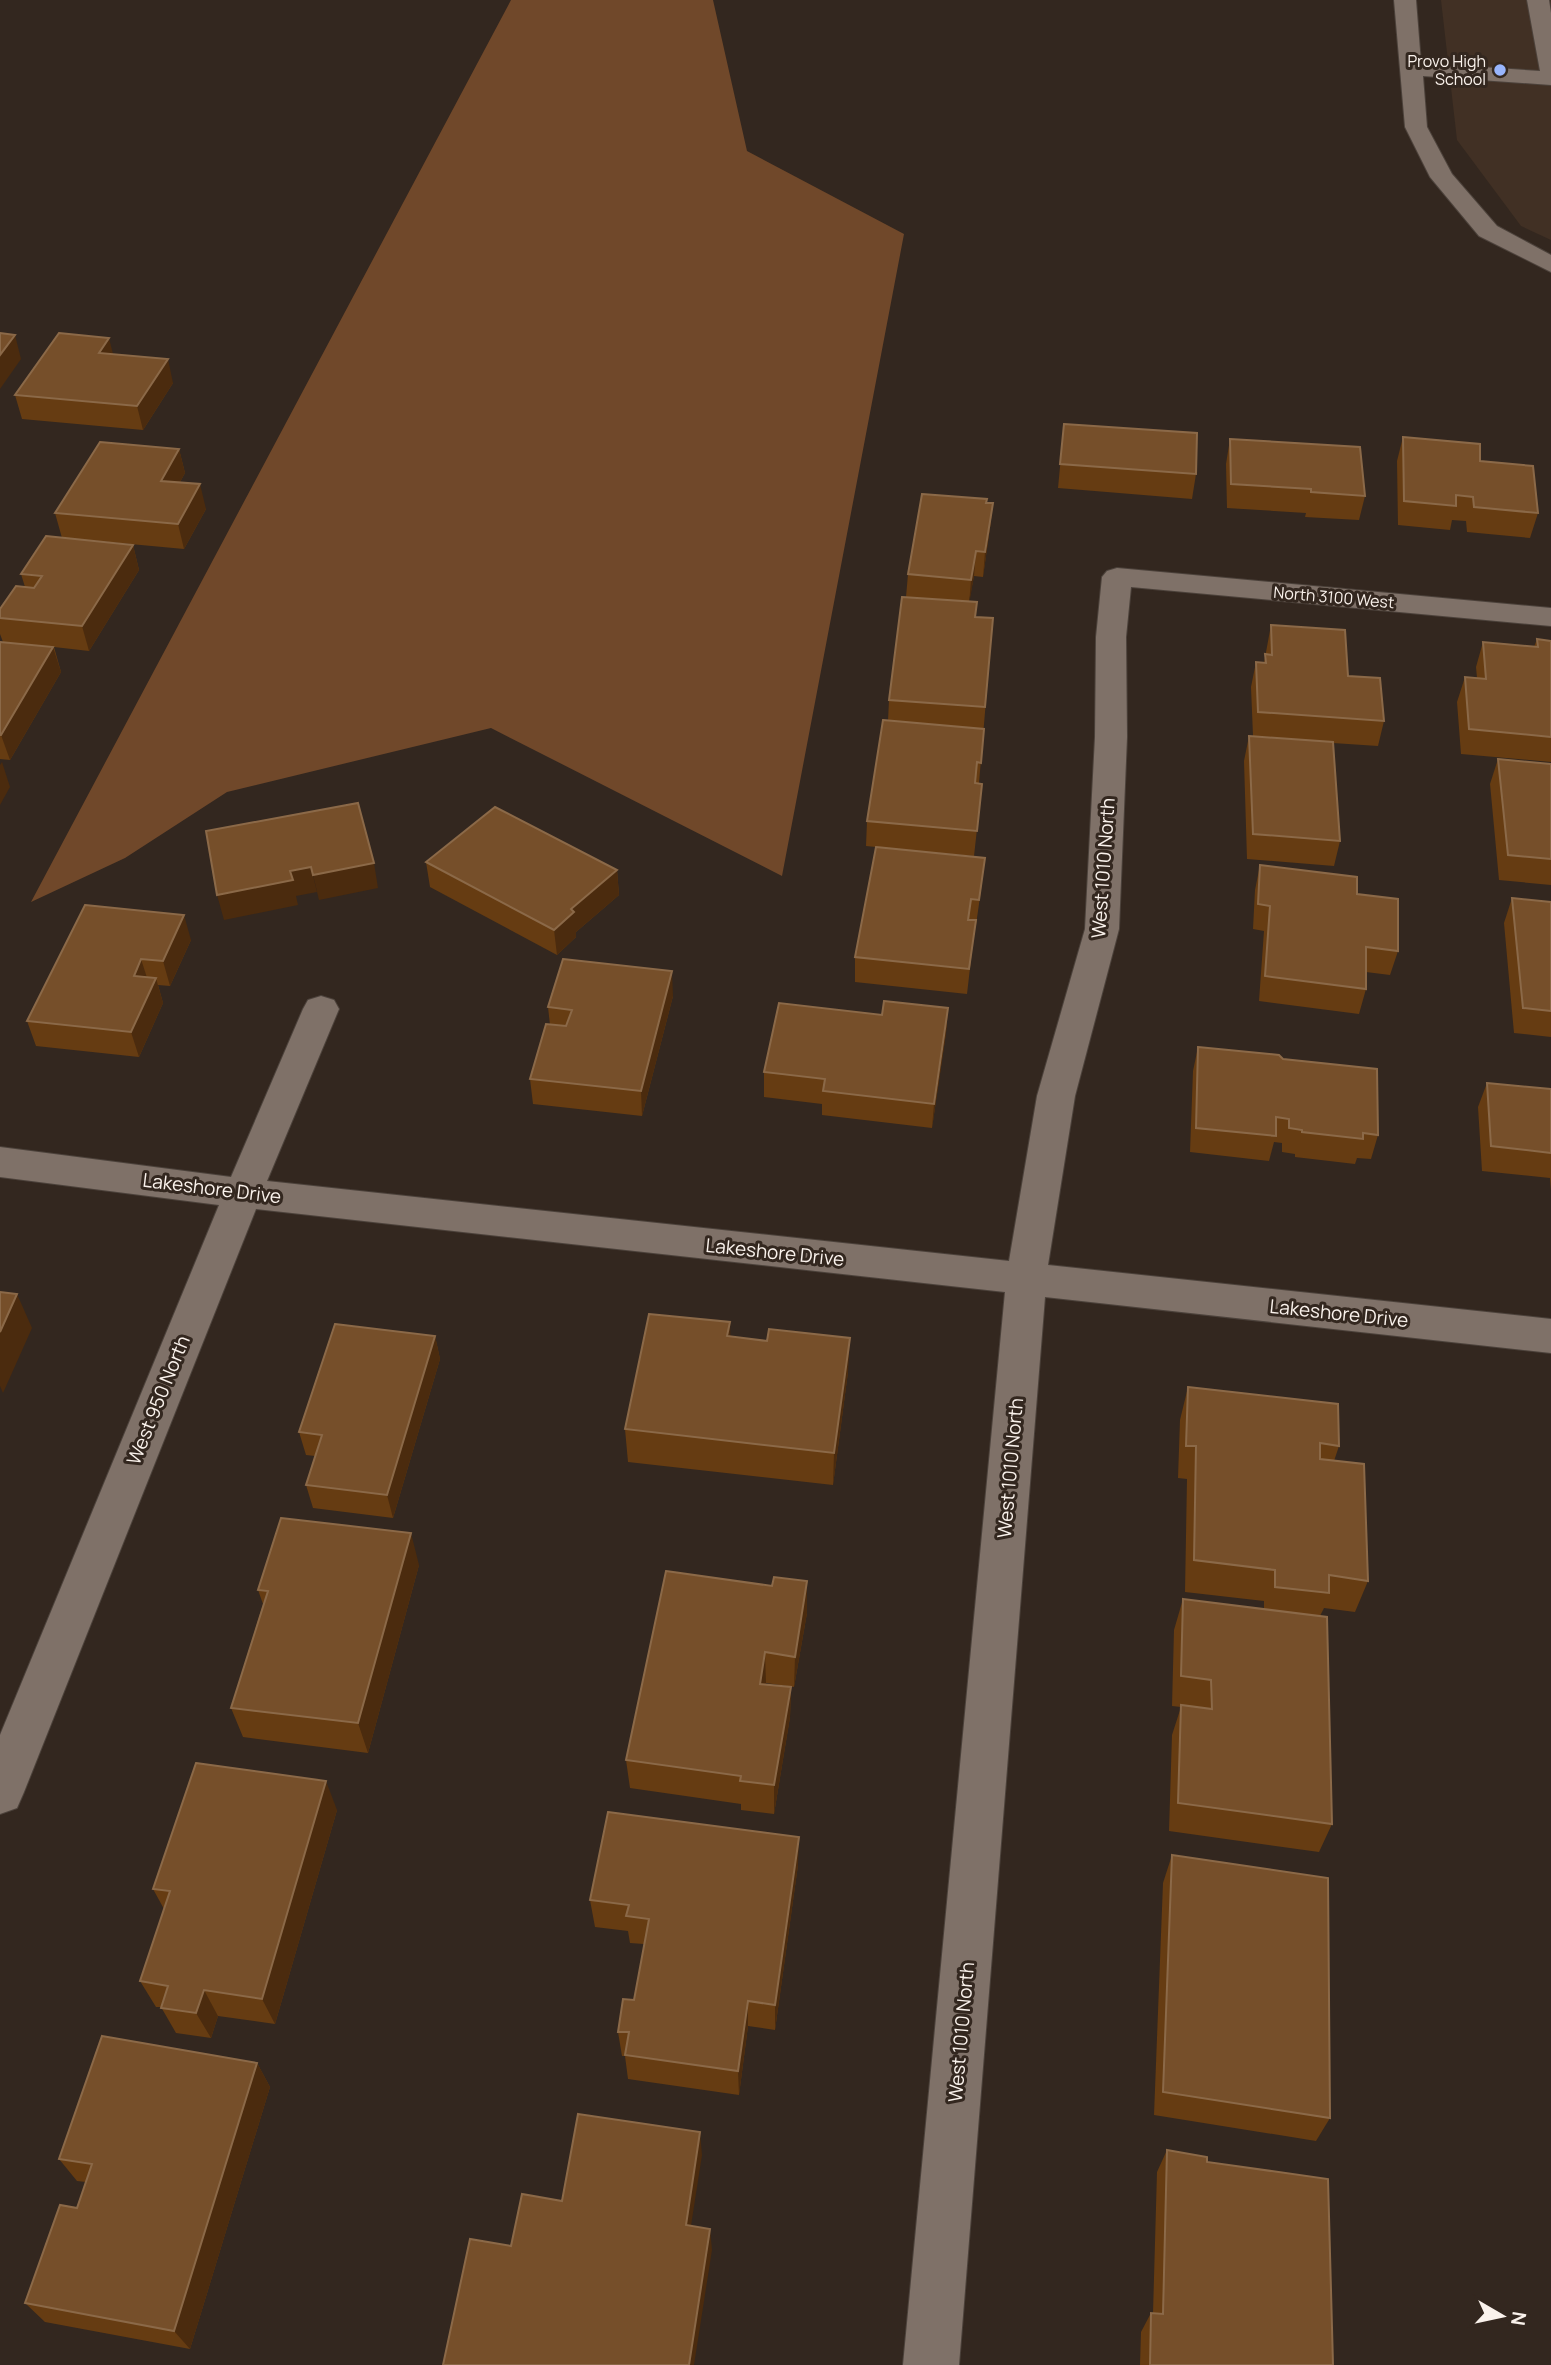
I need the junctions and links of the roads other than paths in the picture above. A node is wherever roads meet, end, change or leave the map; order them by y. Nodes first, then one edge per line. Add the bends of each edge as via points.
1 (1405, 0) edge
2 (1542, 1) edge
3 (1548, 38) edge
4 (1411, 69) junction
5 (1551, 71) edge
6 (1551, 78) edge
7 (1551, 265) edge
8 (1117, 577) joint
9 (1551, 617) edge
10 (321, 1009) dead end
11 (0, 1162) edge
12 (243, 1193) junction
13 (1026, 1280) junction
14 (1551, 1336) edge
15 (0, 1792) edge
16 (932, 2365) edge

1 - 4 street
2 - 3 street
3 - 5 street
4 - 6 street
4 - 7 street via 1416,127 1442,177 1488,231
8 - 9 street, North 3100 West
8 - 13 street, West 1010 North via 1102,929 1056,1096
10 - 12 street, West 950 North
11 - 12 street, Lakeshore Drive
12 - 13 street, Lakeshore Drive
12 - 15 street, West 950 North
13 - 14 street, Lakeshore Drive
13 - 16 street, West 1010 North

